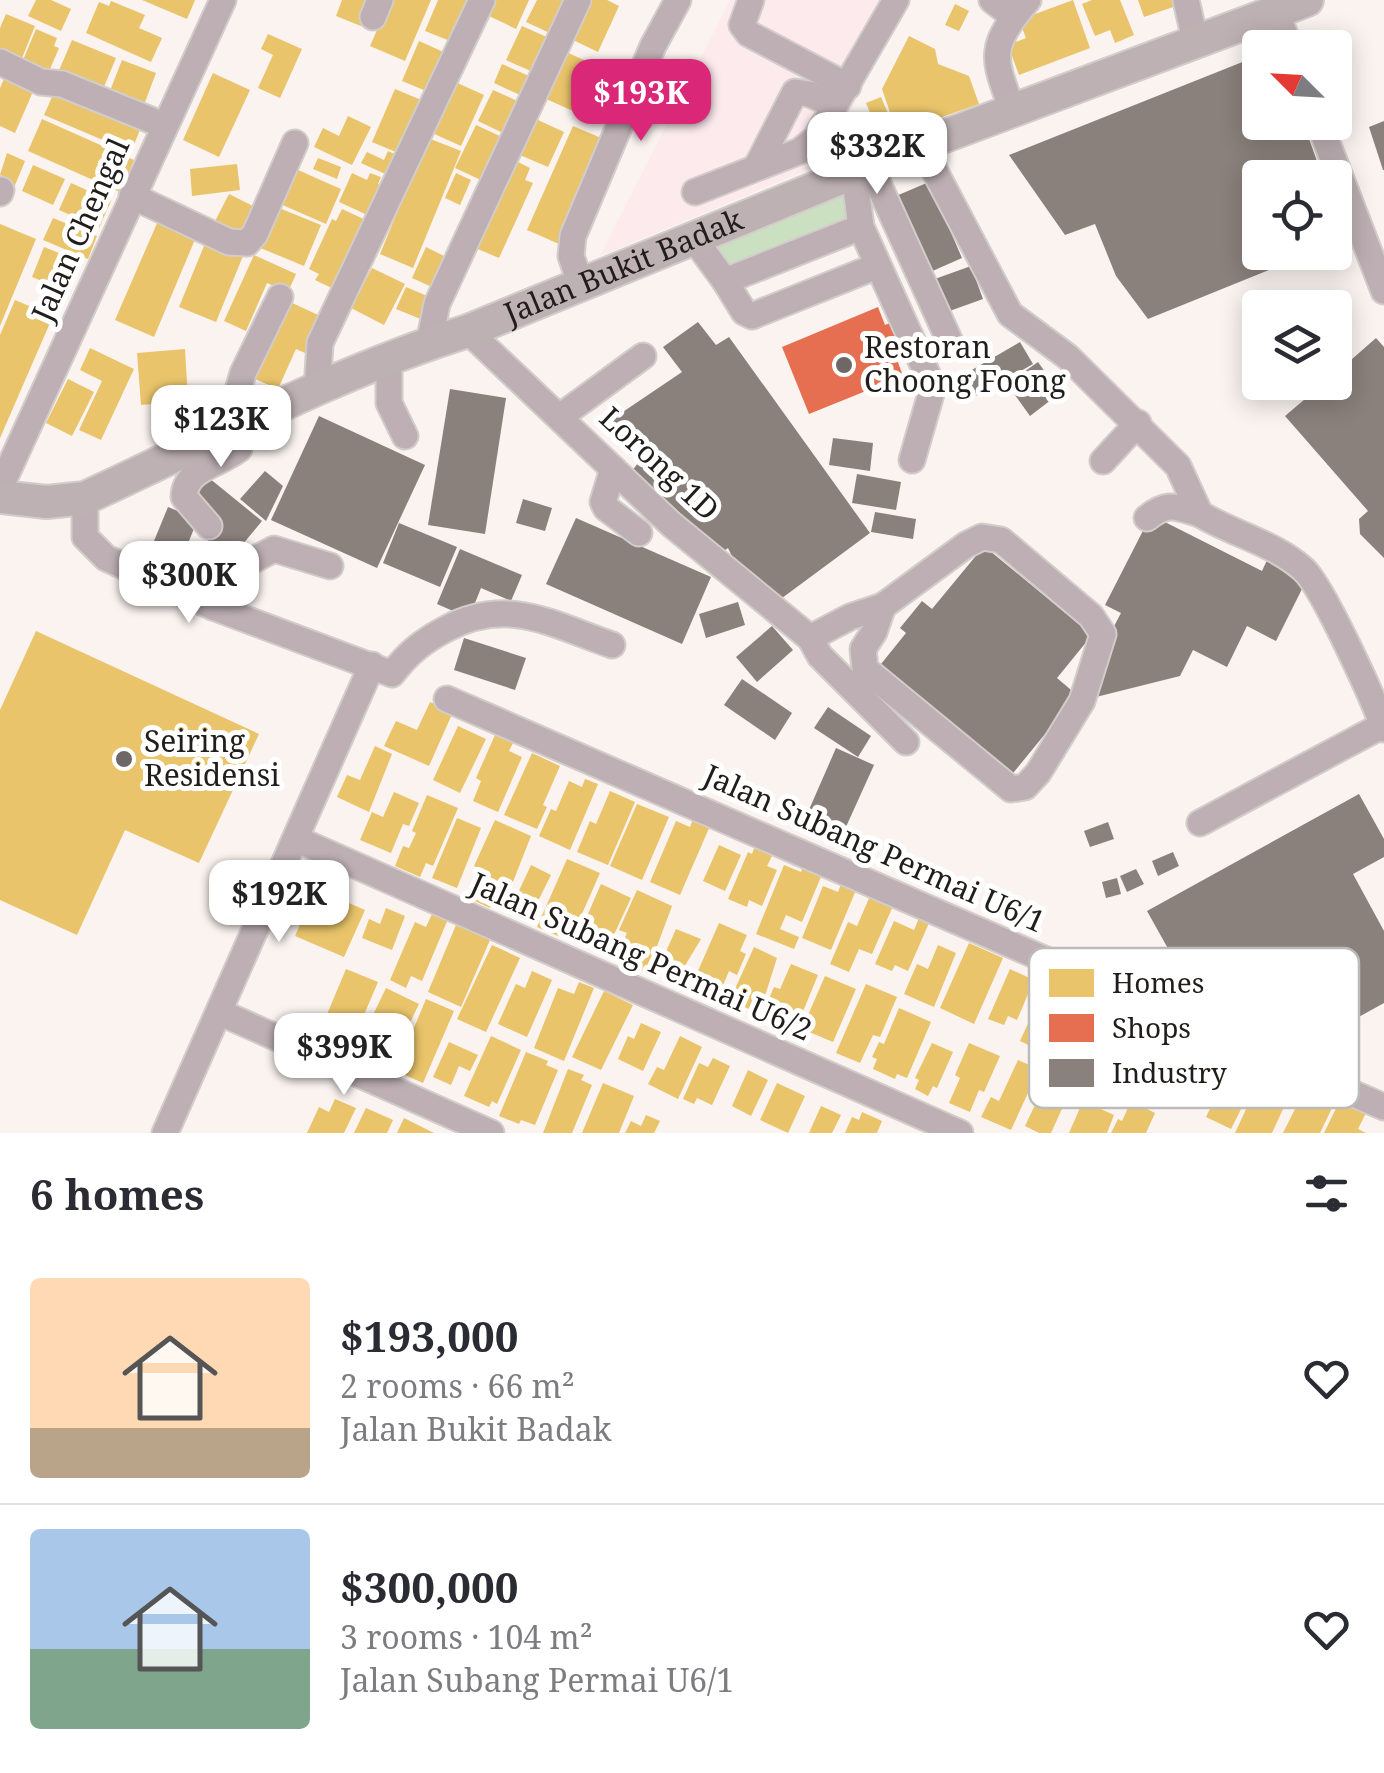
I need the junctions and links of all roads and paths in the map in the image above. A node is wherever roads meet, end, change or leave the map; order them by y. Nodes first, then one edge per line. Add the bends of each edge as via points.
1 (222, 0) edge
2 (482, 0) edge
3 (578, 0) edge
4 (678, 0) edge
5 (751, 0) edge
6 (896, 0) edge
7 (992, 0) edge
8 (1186, 0) edge
9 (1307, 0) edge
10 (1021, 8) edge
11 (1276, 12) junction
12 (1283, 30) edge
13 (1196, 44) junction
14 (1, 66) edge
15 (842, 96) junction
16 (1013, 112) junction
17 (164, 125) junction
18 (1326, 140) edge
19 (295, 144) dead end
20 (921, 145) junction
21 (800, 151) junction
22 (758, 166) junction
23 (862, 169) junction
24 (814, 188) junction
25 (695, 192) dead end
26 (132, 196) junction
27 (861, 227) junction
28 (692, 236) junction
29 (876, 266) junction
30 (725, 281) junction
31 (580, 282) junction
32 (1384, 291) edge
33 (280, 298) dead end
34 (468, 330) junction
35 (429, 343) junction
36 (950, 344) dead end
37 (643, 356) dead end
38 (389, 360) junction
39 (318, 390) junction
40 (561, 416) junction
41 (1138, 423) junction
42 (238, 428) junction
43 (405, 436) dead end
44 (912, 460) dead end
45 (1103, 461) dead end
46 (612, 469) junction
47 (0, 488) edge
48 (0, 496) edge
49 (84, 498) junction
50 (1200, 514) junction
51 (1147, 518) dead end
52 (209, 526) dead end
53 (639, 533) dead end
54 (330, 566) dead end
55 (882, 606) junction
56 (212, 607) junction
57 (810, 638) junction
58 (612, 645) dead end
59 (382, 669) junction
60 (448, 699) dead end
61 (1383, 727) edge
62 (906, 742) dead end
63 (1200, 823) dead end
64 (296, 840) junction
65 (1029, 952) edge
66 (219, 1012) junction
67 (1359, 1096) edge
68 (1384, 1107) edge
69 (164, 1133) edge
70 (491, 1133) edge
71 (960, 1133) edge

1 - 17 street, Jalan Chengal
2 - 39 street via 320,343
3 - 35 street via 436,304
4 - 31 street via 573,236 570,256
5 - 15 street via 742,25 749,34
6 - 15 street
7 - 10 street
8 - 13 street
9 - 11 main road, Jalan Bukit Badak
10 - 16 street via 998,44 995,62
11 - 12 street
11 - 13 main road, Jalan Bukit Badak
13 - 16 main road, Jalan Bukit Badak
14 - 17 street
15 - 21 street
15 - 22 street via 796,92
16 - 20 main road, Jalan Bukit Badak
17 - 26 street, Jalan Chengal
18 - 32 street
19 - 26 street via 247,243 229,242
20 - 23 main road, Jalan Bukit Badak
20 - 41 street via 1010,314
21 - 22 street
21 - 24 street
22 - 25 street
23 - 24 main road, Jalan Bukit Badak
23 - 27 street
23 - 36 street
24 - 28 main road, Jalan Bukit Badak
26 - 47 street, Jalan Chengal
27 - 29 street
27 - 30 street
28 - 30 street
28 - 31 main road, Jalan Bukit Badak
29 - 30 street via 752,316
29 - 44 street via 932,387
31 - 34 main road, Jalan Bukit Badak
33 - 42 street via 243,373
34 - 35 main road, Jalan Bukit Badak
34 - 40 street, Lorong 1D
35 - 38 main road, Jalan Bukit Badak
37 - 40 street
38 - 39 main road, Jalan Bukit Badak
38 - 43 street via 389,403
39 - 42 main road, Jalan Bukit Badak
40 - 46 street, Lorong 1D
41 - 45 street
41 - 50 street via 1178,466
42 - 49 main road, Jalan Bukit Badak
42 - 52 street via 238,450 184,486 184,497
46 - 53 street via 603,502
46 - 57 street, Lorong 1D
48 - 49 main road, Jalan Bukit Badak
49 - 56 street via 85,537 94,550
50 - 51 street via 1160,507
50 - 61 street via 1306,571
54 - 56 street via 274,549 236,569
55 - 55 street via 863,649 864,668 1011,789 1025,787 1082,701 1103,634 1090,616 1001,540 982,537
55 - 57 street
56 - 59 street
57 - 62 street, Lorong 1D
58 - 59 street via 525,615 490,612 465,619
59 - 64 street
60 - 65 street, Jalan Subang Permai U6/1
61 - 63 street
64 - 66 street
64 - 71 street, Jalan Subang Permai U6/2
66 - 69 street
66 - 70 street
67 - 68 street, Jalan Subang Permai U6/1

